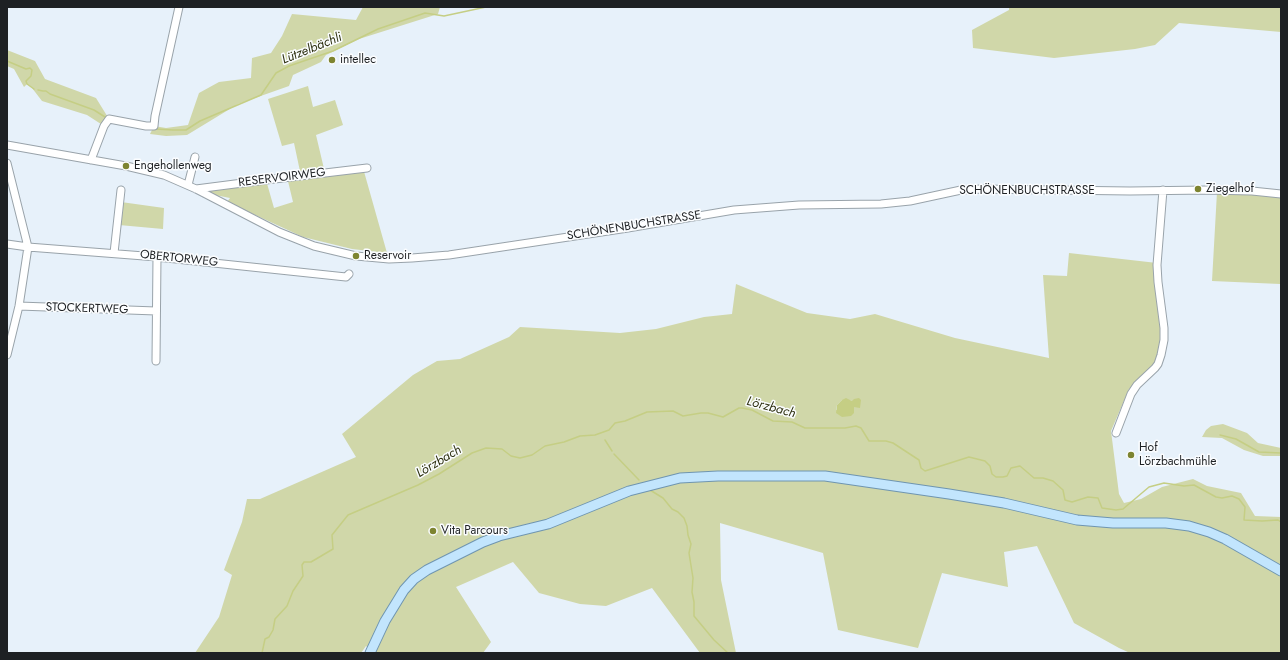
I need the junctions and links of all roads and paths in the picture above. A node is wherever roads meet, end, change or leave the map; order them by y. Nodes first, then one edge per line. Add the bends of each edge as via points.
1 (179, 7) edge
2 (7, 145) edge
3 (195, 156) dead end
4 (91, 160) junction
5 (7, 163) edge
6 (367, 168) dead end
7 (9, 180) edge
8 (188, 185) junction
9 (196, 189) junction
10 (121, 190) dead end
11 (1163, 190) junction
12 (1281, 194) edge
13 (7, 244) edge
14 (28, 247) junction
15 (114, 253) junction
16 (157, 257) junction
17 (349, 274) dead end
18 (19, 306) junction
19 (156, 311) junction
20 (7, 355) edge
21 (156, 361) dead end
22 (1116, 433) dead end
23 (1281, 571) edge
24 (370, 653) edge

1 - 4 street via 154,126 109,119
2 - 4 street, SCHÖNENBUCHSTRASSE
3 - 8 street
4 - 8 street, SCHÖNENBUCHSTRASSE via 149,171
5 - 7 street
6 - 9 street, RESERVOIRWEG
7 - 14 street
8 - 9 street, SCHÖNENBUCHSTRASSE
9 - 11 street, SCHÖNENBUCHSTRASSE via 279,232 314,246 356,256 395,259 478,250 734,210 799,205 881,204 980,189
10 - 15 street
11 - 12 street, SCHÖNENBUCHSTRASSE via 1252,191
11 - 22 street via 1157,265 1164,340 1158,364 1131,394
13 - 14 street, OBERTORWEG
14 - 15 street, OBERTORWEG
14 - 18 street
15 - 16 street, OBERTORWEG
16 - 17 street, OBERTORWEG via 346,277
16 - 19 street
18 - 19 street, STOCKERTWEG
18 - 20 street
19 - 21 street
23 - 24 main road via 1225,539 1189,526 1077,520 962,496 825,476 680,478 629,491 548,524 499,536 427,570 404,590

